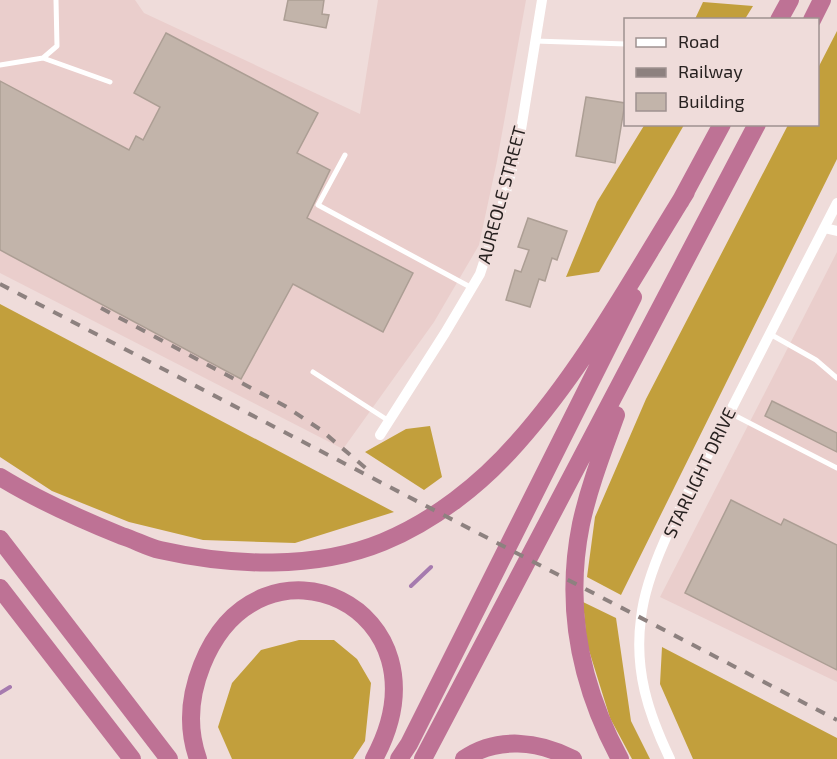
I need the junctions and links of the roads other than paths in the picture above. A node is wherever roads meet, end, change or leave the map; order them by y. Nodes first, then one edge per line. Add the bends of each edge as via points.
1 (56, 0) edge
2 (542, 0) edge
3 (790, 0) edge
4 (822, 0) edge
5 (780, 18) edge
6 (813, 18) edge
7 (535, 41) junction
8 (624, 44) edge
9 (43, 58) junction
10 (0, 65) edge
11 (110, 82) dead end
12 (721, 126) edge
13 (756, 126) edge
14 (345, 154) dead end
15 (686, 192) junction
16 (837, 203) edge
17 (824, 228) junction
18 (837, 231) edge
19 (472, 288) junction
20 (770, 334) junction
21 (635, 358) junction
22 (313, 372) dead end
23 (837, 378) edge
24 (730, 413) junction
25 (389, 421) junction
26 (380, 435) dead end
27 (837, 468) edge
28 (0, 477) edge
29 (0, 538) edge
30 (0, 588) edge
31 (132, 759) edge
32 (170, 759) edge
33 (198, 759) edge
34 (374, 759) edge
35 (399, 759) edge
36 (423, 759) edge
37 (464, 759) edge
38 (573, 759) edge
39 (620, 759) edge
40 (670, 759) edge

1 - 9 lane via 57,46
2 - 7 street, AUREOLE STREET
3 - 5 highway
4 - 6 highway
7 - 8 lane
7 - 19 street, AUREOLE STREET via 519,142 502,207
9 - 10 lane
9 - 11 lane
12 - 15 highway
13 - 21 highway
14 - 19 lane via 318,205
15 - 28 highway via 579,364 517,444 473,486 425,521 382,542 335,556 276,563 159,550 89,523
15 - 35 highway
16 - 17 street, STARLIGHT DRIVE
17 - 18 street
17 - 20 street, STARLIGHT DRIVE
19 - 25 street, AUREOLE STREET
20 - 23 lane via 816,360
20 - 24 street, STARLIGHT DRIVE
21 - 36 highway
21 - 39 highway via 584,513 573,582 577,638 589,691
22 - 25 lane
24 - 27 lane
24 - 40 street, STARLIGHT DRIVE via 661,552 640,619 645,699
25 - 26 street, AUREOLE STREET
29 - 32 highway
30 - 31 highway
33 - 34 highway via 192,733 192,702 201,668 215,639 253,603 299,590 330,595 355,608 386,646 394,679 393,701
37 - 38 highway via 486,748 522,743 557,750

